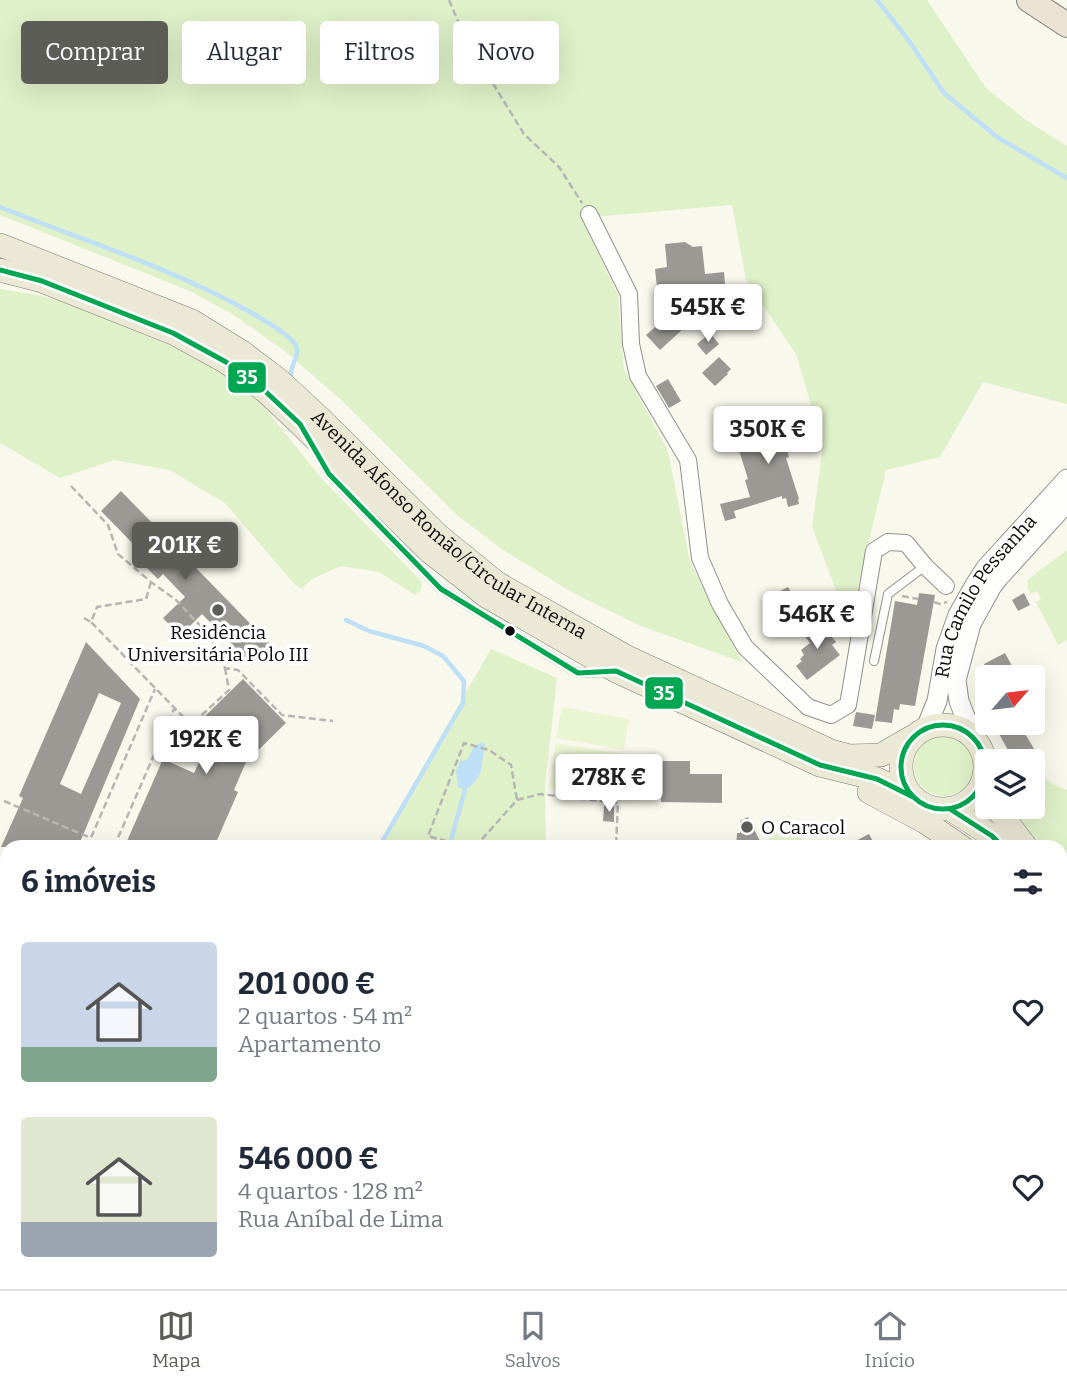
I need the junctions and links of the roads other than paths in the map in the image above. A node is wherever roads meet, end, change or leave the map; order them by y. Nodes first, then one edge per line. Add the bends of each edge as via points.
1 (1029, 0) edge
2 (1039, 0) edge
3 (1067, 25) edge
4 (589, 214) road end
5 (0, 245) edge
6 (0, 270) edge
7 (1067, 479) edge
8 (1067, 502) edge
9 (925, 566) junction
10 (975, 585) junction
11 (952, 601) junction
12 (874, 661) dead end
13 (919, 733) junction
14 (973, 737) junction
15 (981, 749) edge
16 (820, 765) junction
17 (975, 795) edge
18 (913, 797) junction
19 (950, 809) junction
20 (1005, 819) edge
21 (952, 840) edge
22 (996, 840) edge
23 (1021, 840) edge

1 - 3 highway
2 - 3 highway
4 - 9 street via 629,295 638,376 688,460 700,558 745,647 808,707 831,715 848,705 874,551 888,542 906,544
5 - 13 main road, Avenida Afonso Romão/Circular Interna via 192,321 242,352 289,389 439,536 497,583 627,657 850,756 881,755
6 - 16 main road, Avenida Afonso Romão/Circular Interna via 42,281 173,333 226,362 265,391 430,552 486,596 616,671
7 - 10 street, Rua Camilo Pessanha
8 - 14 street, Rua Camilo Pessanha via 999,577 971,624 956,680
9 - 11 street
9 - 12 lane via 888,594
10 - 11 street, Rua Camilo Pessanha
10 - 11 street
11 - 13 street, Rua Camilo Pessanha via 937,701
13 - 14 main road via 938,724 963,729
13 - 18 main road via 905,748 901,761 901,774
14 - 15 main road
16 - 18 main road, Avenida Afonso Romão/Circular Interna via 877,779
16 - 21 main road
17 - 19 main road
18 - 19 main road via 936,809
19 - 22 main road
20 - 23 main road

